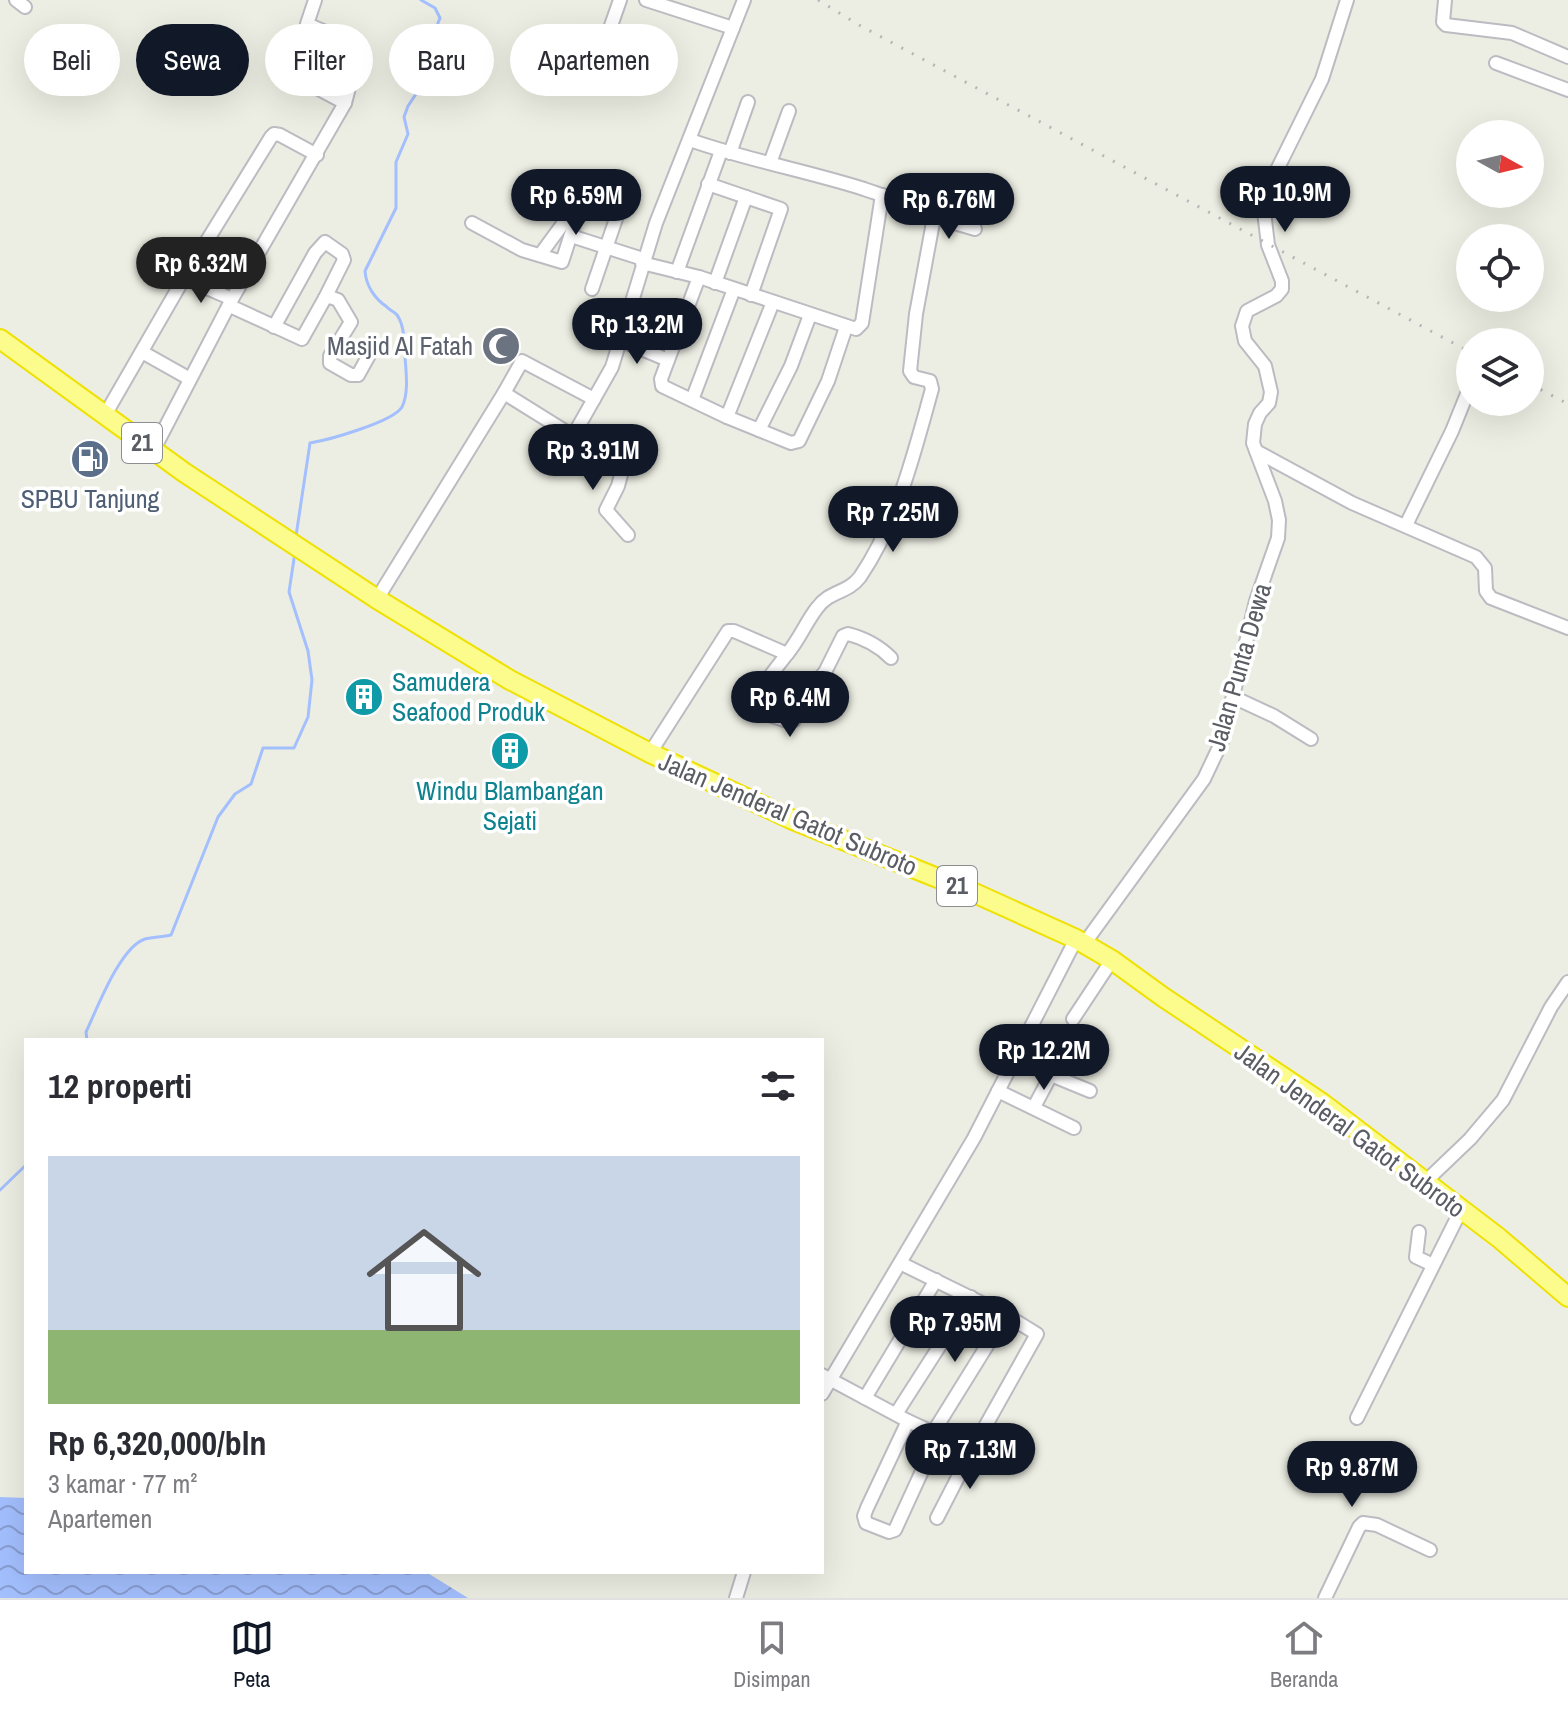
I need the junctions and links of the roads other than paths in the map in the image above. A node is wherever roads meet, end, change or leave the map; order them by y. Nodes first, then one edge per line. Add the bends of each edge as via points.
1 (315, 0) edge
2 (620, 0) edge
3 (646, 0) edge
4 (744, 0) edge
5 (1347, 0) edge
6 (1445, 0) edge
7 (612, 24) edge
8 (733, 28) junction
9 (1568, 57) edge
10 (1496, 63) dead end
11 (1568, 90) edge
12 (332, 96) edge
13 (748, 102) dead end
14 (345, 103) junction
15 (789, 111) dead end
16 (690, 140) junction
17 (725, 152) junction
18 (317, 155) junction
19 (770, 163) junction
20 (708, 184) junction
21 (882, 195) junction
22 (746, 197) junction
23 (619, 210) dead end
24 (934, 217) junction
25 (472, 223) dead end
26 (975, 229) dead end
27 (571, 236) junction
28 (606, 248) junction
29 (540, 255) junction
30 (643, 261) junction
31 (677, 272) junction
32 (699, 277) junction
33 (184, 278) junction
34 (715, 283) junction
35 (592, 289) dead end
36 (734, 289) junction
37 (751, 295) junction
38 (325, 298) junction
39 (773, 302) junction
40 (231, 303) junction
41 (810, 315) junction
42 (274, 327) junction
43 (846, 327) junction
44 (0, 339) edge
45 (620, 340) junction
46 (373, 348) dead end
47 (142, 352) junction
48 (668, 360) junction
49 (190, 379) junction
50 (504, 393) junction
51 (594, 399) junction
52 (692, 400) junction
53 (105, 415) junction
54 (1458, 416) edge
55 (727, 417) junction
56 (759, 430) junction
57 (573, 436) junction
58 (153, 451) junction
59 (1256, 451) junction
60 (1406, 525) junction
61 (628, 535) dead end
62 (377, 599) junction
63 (1568, 628) edge
64 (787, 654) junction
65 (891, 658) dead end
66 (1233, 697) junction
67 (1311, 739) dead end
68 (650, 753) junction
69 (1080, 942) junction
70 (1112, 960) junction
71 (1568, 982) edge
72 (1073, 1019) dead end
73 (998, 1091) junction
74 (1090, 1091) dead end
75 (1034, 1107) junction
76 (1074, 1128) dead end
77 (1424, 1183) junction
78 (1461, 1210) junction
79 (1419, 1232) dead end
80 (902, 1264) junction
81 (1433, 1265) junction
82 (936, 1280) junction
83 (971, 1297) junction
84 (1568, 1297) edge
85 (1006, 1315) junction
86 (827, 1377) edge
87 (865, 1398) junction
88 (902, 1417) junction
89 (1357, 1418) dead end
90 (937, 1433) junction
91 (972, 1450) junction
92 (937, 1518) dead end
93 (1430, 1550) dead end
94 (743, 1574) edge
95 (736, 1598) edge
96 (1325, 1598) edge

1 - 14 street via 307,24 359,50
2 - 7 street
3 - 8 street
4 - 8 street
5 - 59 street via 1322,79 1263,203 1268,245 1282,289 1247,311 1242,326 1245,341 1265,366 1271,392 1255,424
6 - 9 street via 1446,25 1512,33
8 - 16 street
10 - 11 street
12 - 14 street
13 - 17 street
14 - 18 street
15 - 19 street
16 - 17 street
16 - 30 street
17 - 19 street
17 - 20 street
18 - 33 street via 274,134
18 - 40 street
19 - 21 street
20 - 22 street
20 - 31 street
21 - 24 street
21 - 43 street via 862,323 856,329
22 - 34 street
22 - 37 street via 782,211
23 - 28 street
24 - 26 street
24 - 64 street via 910,371 930,381 932,389 901,493 860,576 849,590 829,595 818,606
25 - 29 street
27 - 28 street
27 - 29 street via 562,262
27 - 29 street via 583,197
28 - 30 street
28 - 35 street
30 - 31 street
30 - 45 street
31 - 32 street
32 - 34 street
32 - 48 street
33 - 40 street
33 - 47 street
34 - 36 street
36 - 37 street
36 - 52 street
37 - 39 street
38 - 42 street via 302,339
38 - 42 street via 344,260 325,242
38 - 46 street via 338,300 351,322 330,363 358,375
39 - 41 street
39 - 55 street
40 - 42 street
40 - 49 street
41 - 43 street
41 - 56 street
43 - 56 street via 799,441 791,443
44 - 53 highway, Jalan Jenderal Gatot Subroto / 21
45 - 48 street
45 - 51 street
47 - 49 street
47 - 53 street
48 - 52 street via 662,386
49 - 58 street
50 - 51 street via 520,362 527,361
50 - 57 street
50 - 62 street
51 - 57 street
52 - 55 street
53 - 58 highway, Jalan Jenderal Gatot Subroto / 21
54 - 60 street
55 - 56 street
57 - 61 street via 622,471 606,510
58 - 62 highway, Jalan Jenderal Gatot Subroto / 21
59 - 60 street via 1352,503
59 - 66 street, Jalan Punta Dewa via 1275,501 1278,538 1256,601
60 - 63 street via 1476,557 1485,568 1491,598
62 - 68 highway, Jalan Jenderal Gatot Subroto / 21 via 510,680
64 - 65 street via 756,704 762,715 787,721 797,715 843,636 855,635
64 - 68 street via 728,631
66 - 67 street
66 - 69 street, Jalan Punta Dewa via 1222,741 1204,779
68 - 69 highway, Jalan Jenderal Gatot Subroto / 21
69 - 70 highway, Jalan Jenderal Gatot Subroto / 21
69 - 73 street, Jalan Punta Dewa
70 - 72 street
70 - 77 highway, Jalan Jenderal Gatot Subroto / 21 via 1322,1103
71 - 77 street via 1503,1100
73 - 75 street
73 - 80 street, Jalan Punta Dewa
74 - 75 street via 1051,1075
75 - 76 street
77 - 78 highway, Jalan Jenderal Gatot Subroto / 21
78 - 81 street
78 - 84 highway, Jalan Jenderal Gatot Subroto / 21
79 - 81 street via 1416,1257
80 - 82 street
80 - 86 street, Jalan Punta Dewa
81 - 89 street
82 - 83 street
82 - 87 street
83 - 85 street
83 - 88 street
85 - 90 street
85 - 91 street via 1036,1331 1037,1337
86 - 87 street
87 - 88 street
88 - 90 street
88 - 90 street via 864,1516 866,1523 895,1530
90 - 91 street
91 - 92 street
93 - 96 street via 1363,1523
94 - 95 street

